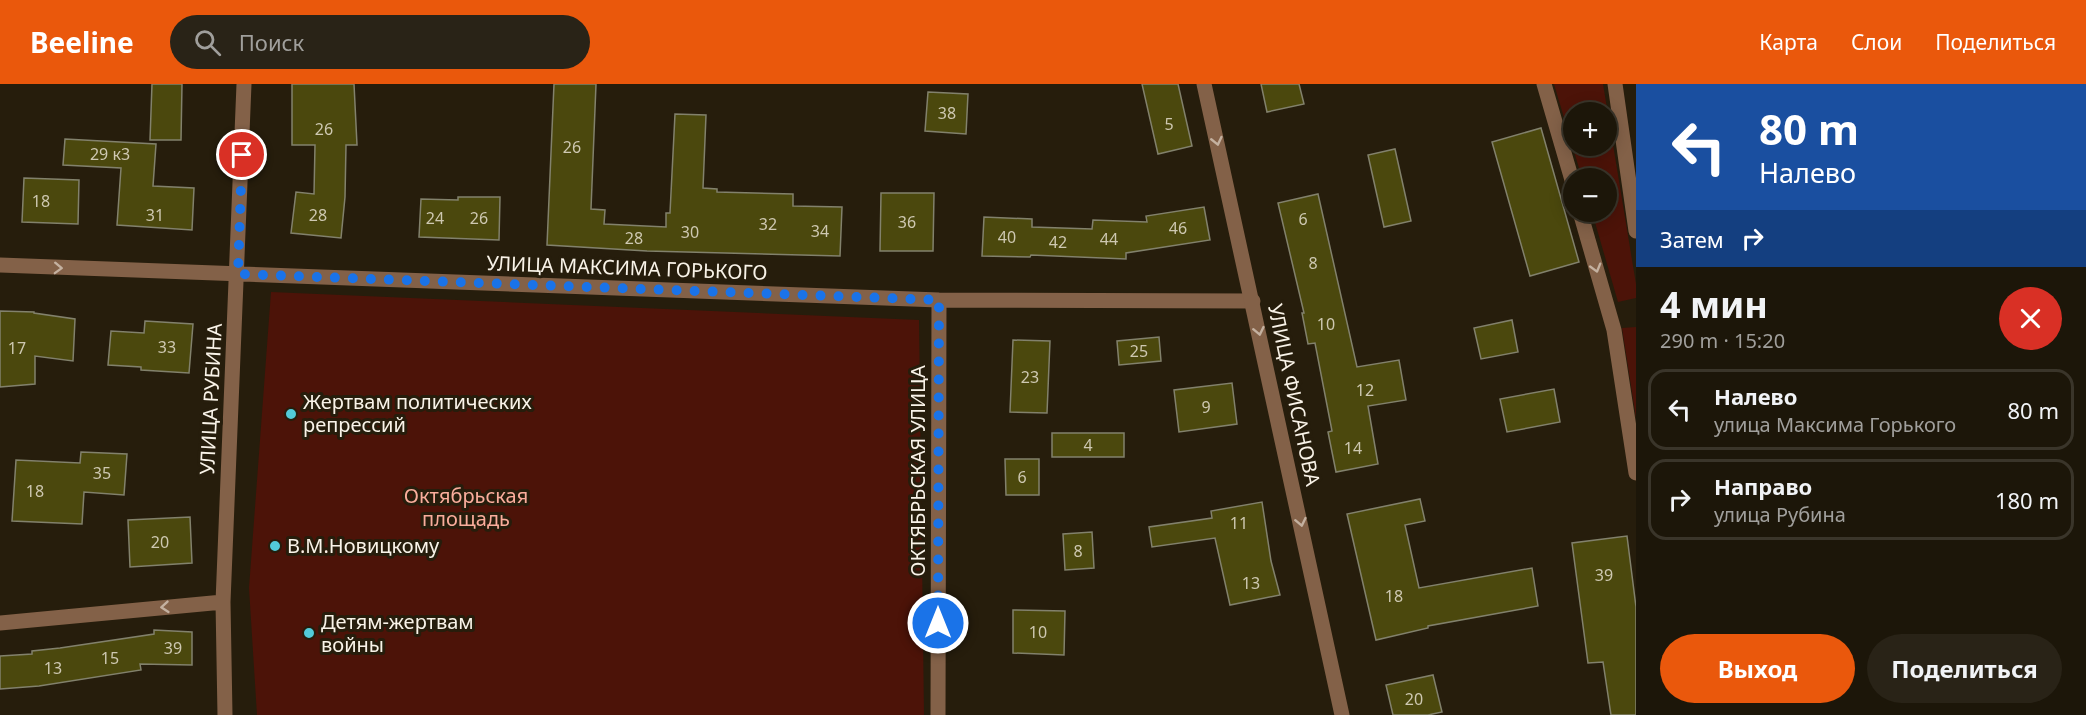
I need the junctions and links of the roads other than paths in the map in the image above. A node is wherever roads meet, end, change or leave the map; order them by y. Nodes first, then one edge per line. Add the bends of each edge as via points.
1 (244, 84) edge
2 (1204, 84) edge
3 (1544, 84) edge
4 (1615, 84) edge
5 (1568, 168) edge
6 (1583, 222) edge
7 (1636, 231) edge
8 (0, 265) edge
9 (238, 274) junction
10 (939, 300) junction
11 (1253, 302) junction
12 (1636, 473) edge
13 (223, 602) junction
14 (0, 622) edge
15 (225, 715) edge
16 (938, 715) edge
17 (1342, 715) edge

1 - 9 street, УЛИЦА РУБИНА
2 -> 11 street, УЛИЦА ФИСАНОВА
3 - 5 street
4 - 7 street
6 -> 12 street via 1614,330
8 -> 9 street, УЛИЦА МАКСИМА ГОРЬКОГО
9 - 10 street, УЛИЦА МАКСИМА ГОРЬКОГО
9 - 13 street, УЛИЦА РУБИНА
10 - 11 street, УЛИЦА МАКСИМА ГОРЬКОГО
10 - 16 street, ОКТЯБРЬСКАЯ УЛИЦА
11 -> 17 street, УЛИЦА ФИСАНОВА
13 -> 14 street
13 - 15 street, УЛИЦА РУБИНА

